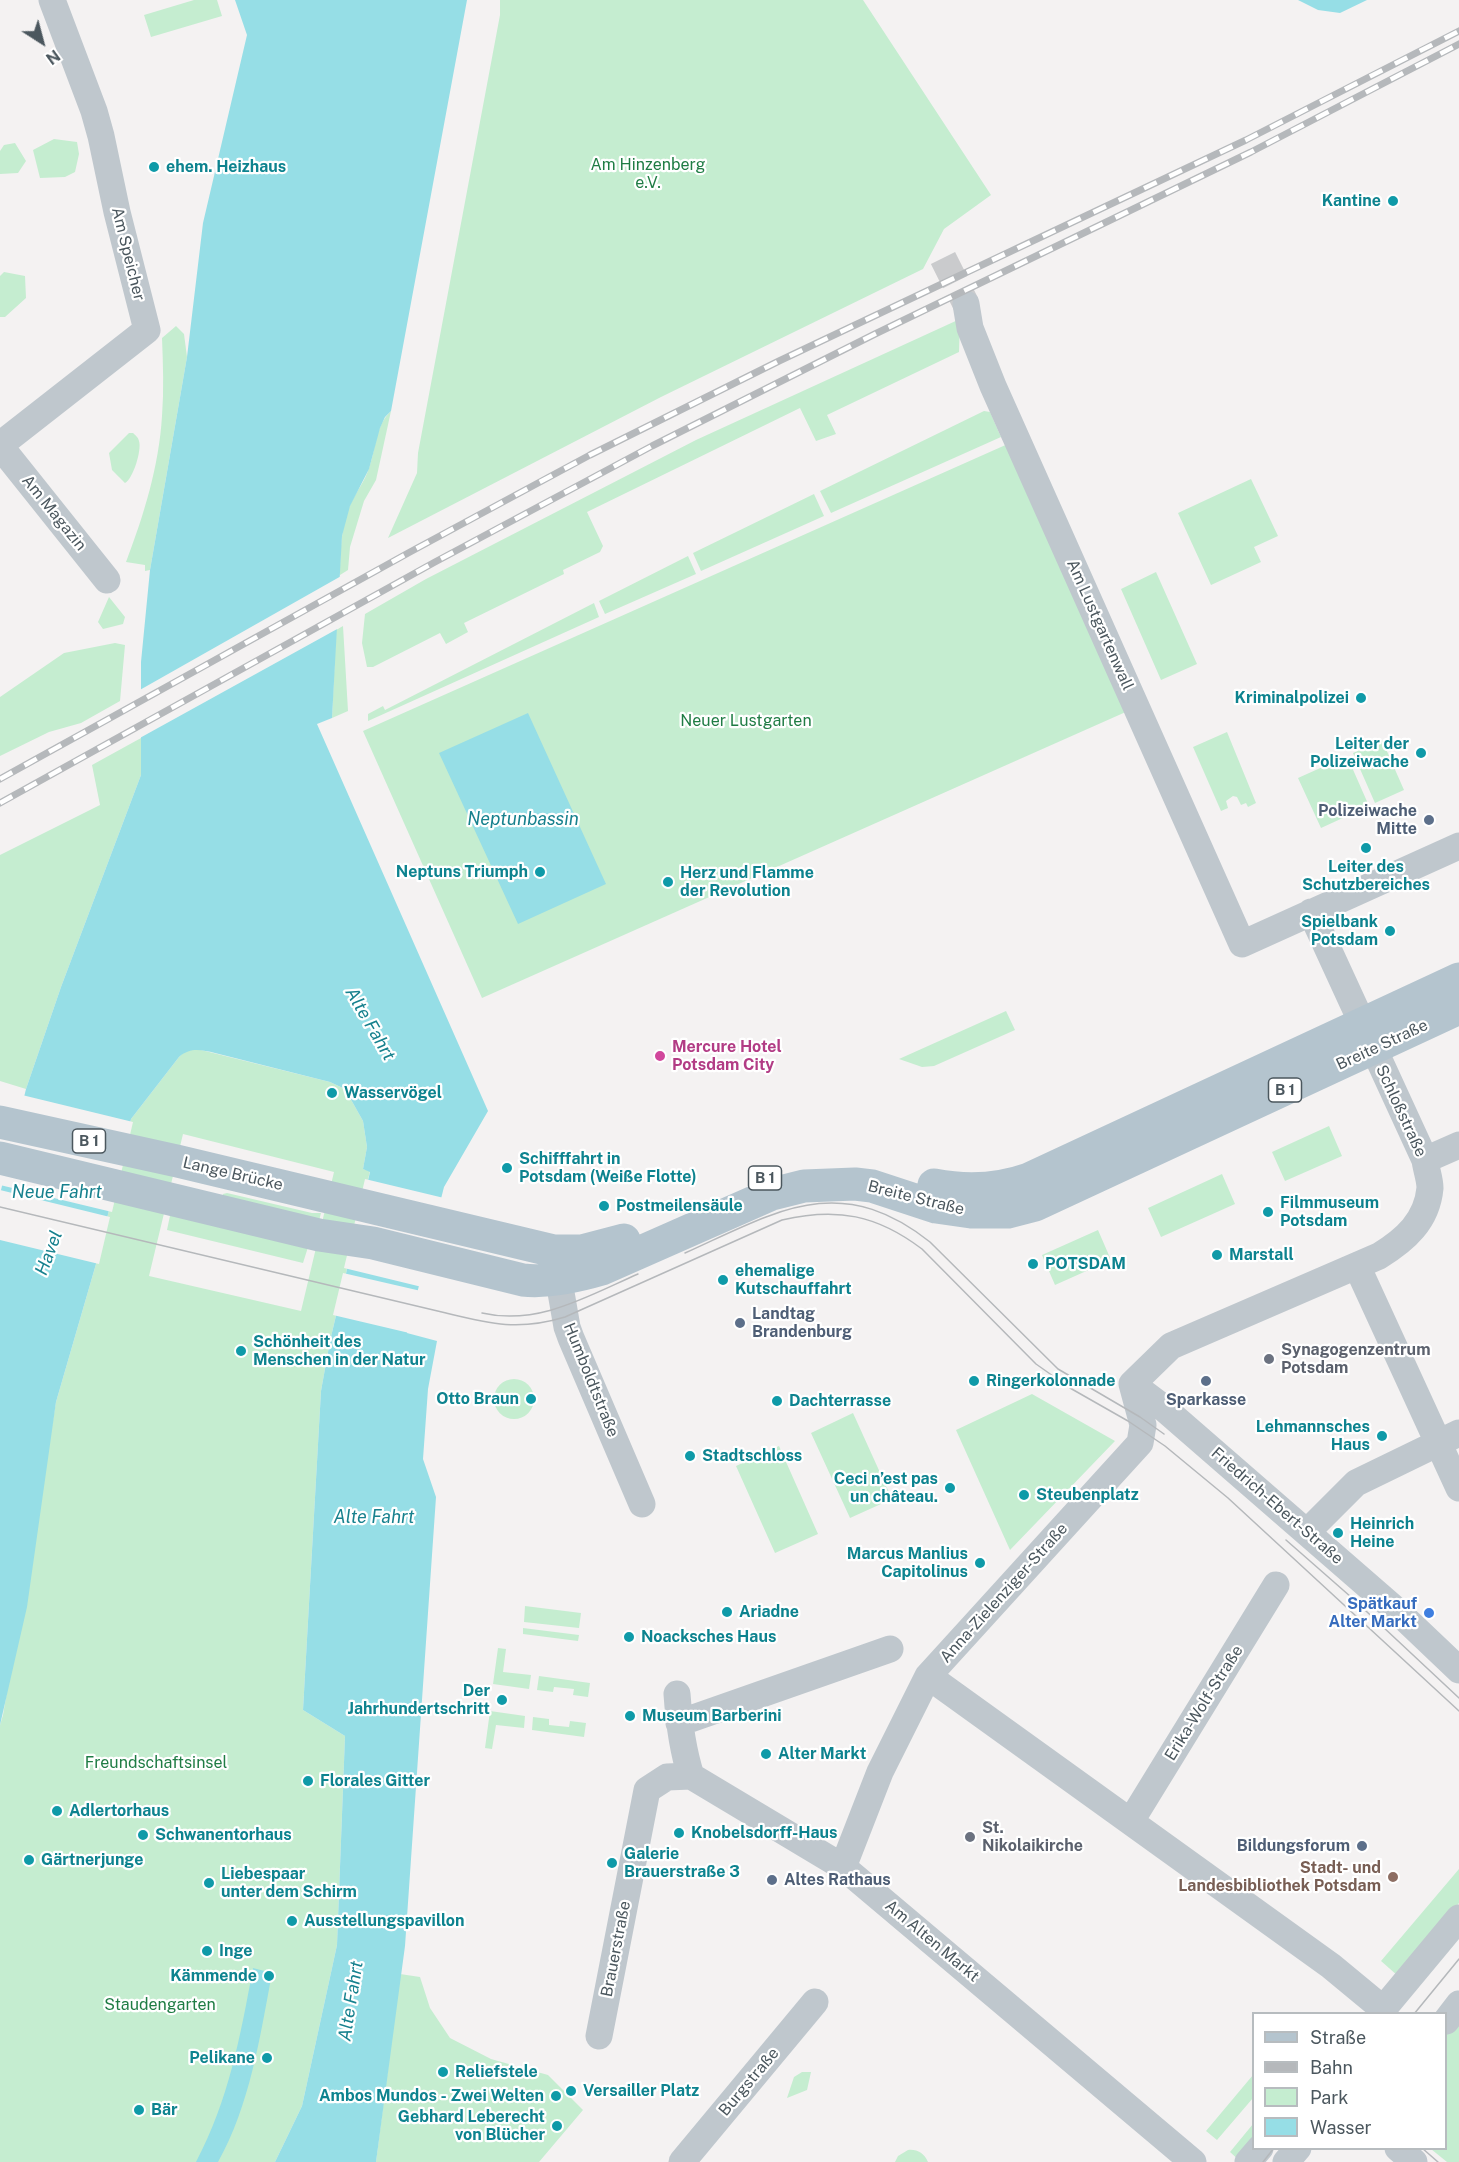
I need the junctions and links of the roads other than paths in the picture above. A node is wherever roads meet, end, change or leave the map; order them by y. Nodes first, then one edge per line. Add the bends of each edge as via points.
1 (52, 0) edge
2 (966, 304) tunnel mouth
3 (0, 445) edge
4 (107, 580) dead end
5 (1459, 846) edge
6 (1311, 912) junction
7 (1459, 979) edge
8 (1459, 1008) edge
9 (1367, 1037) junction
10 (0, 1122) edge
11 (1459, 1145) edge
12 (0, 1158) edge
13 (1425, 1160) junction
14 (465, 1230) joint
15 (547, 1259) junction
16 (1357, 1266) junction
17 (1132, 1384) junction
18 (1448, 1438) edge
19 (1459, 1488) edge
20 (642, 1504) dead end
21 (1308, 1533) junction
22 (1276, 1585) dead end
23 (890, 1649) dead end
24 (1459, 1670) edge
25 (928, 1676) junction
26 (677, 1694) dead end
27 (679, 1723) junction
28 (691, 1776) junction
29 (1131, 1821) junction
30 (843, 1867) junction
31 (1459, 1918) edge
32 (815, 2002) dead end
33 (1459, 2004) edge
34 (1386, 2007) edge
35 (1447, 2019) edge
36 (599, 2036) dead end
37 (1258, 2150) edge
38 (1296, 2150) edge
39 (1400, 2150) edge
40 (682, 2162) edge
41 (1193, 2162) edge
42 (1248, 2162) edge
43 (1286, 2162) edge
44 (1414, 2162) edge

1 - 3 street, Am Speicher via 96,119 147,330
2 - 6 street, Am Lustgartenwall via 970,328 993,386 1242,944
3 - 4 street, Am Magazin
5 - 6 street
6 - 9 street, Schloßstraße
7 - 9 main road, Breite Straße / B 1
8 - 9 main road, Breite Straße / B 1
9 - 13 street, Schloßstraße
9 - 15 main road, Breite Straße / B 1 via 1014,1185 969,1189 935,1185 870,1167 803,1167 754,1182 615,1242
10 - 14 main road, Lange Brücke / B 1
11 - 13 street
12 - 15 main road, Breite Straße / B 1 via 523,1280 535,1281
13 - 16 street, Schloßstraße via 1430,1186 1425,1212 1401,1243
14 - 15 main road, Breite Straße / B 1
15 - 20 street, Humboldtstraße via 571,1338
16 - 17 street, Schloßstraße via 1172,1346
16 - 18 street
17 - 21 street, Friedrich-Ebert-Straße
17 - 25 street, Anna-Zielenziger-Straße via 1143,1425 1140,1443
18 - 19 street
18 - 21 street via 1356,1483
21 - 24 street, Friedrich-Ebert-Straße
22 - 29 street, Erika-Wolf-Straße
23 - 27 street
25 - 29 street
25 - 30 street via 880,1772
26 - 27 street
27 - 28 street
28 - 30 street, Am Alten Markt
28 - 36 street, Brauerstraße via 667,1777 647,1790
29 - 34 street
30 - 41 street, Am Alten Markt
31 - 34 street
32 - 40 street, Burgstraße
33 - 35 street
37 - 42 street
38 - 43 street
39 - 44 street

